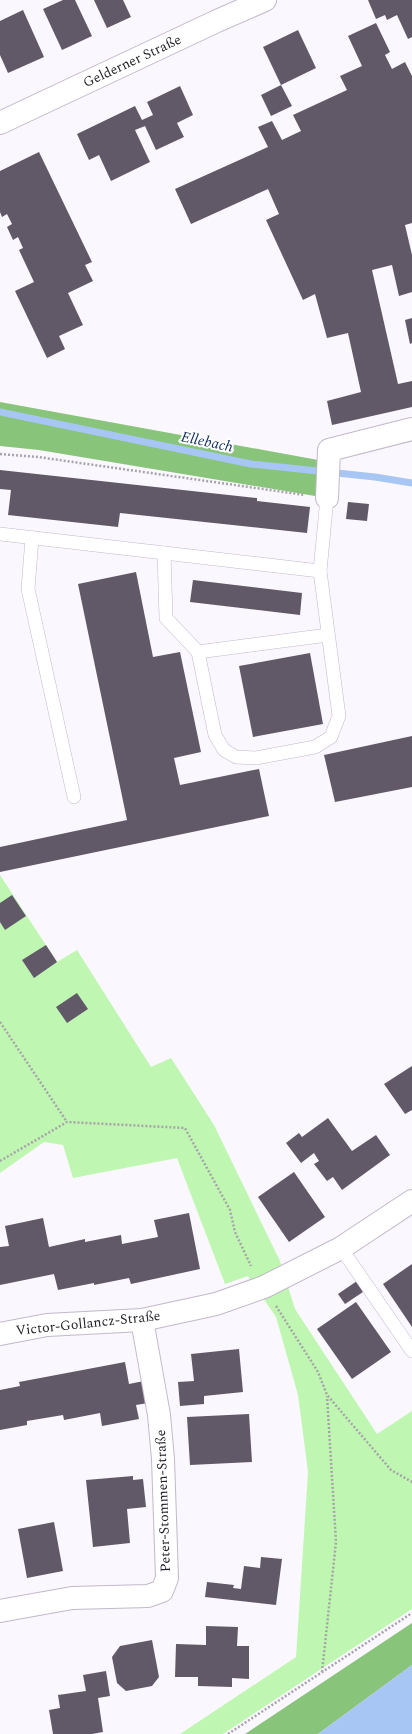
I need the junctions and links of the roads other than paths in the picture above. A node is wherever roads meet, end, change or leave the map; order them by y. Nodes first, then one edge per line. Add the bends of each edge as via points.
1 (265, 0) edge
2 (0, 123) edge
3 (412, 429) edge
4 (327, 492) joint
5 (0, 534) edge
6 (32, 538) junction
7 (164, 553) junction
8 (320, 571) junction
9 (328, 635) junction
10 (198, 652) junction
11 (74, 796) dead end
12 (412, 1201) edge
13 (341, 1248) junction
14 (142, 1320) junction
15 (0, 1334) edge
16 (412, 1351) edge
17 (0, 1611) edge

1 - 2 street, Gelderner Straße
3 - 4 street via 329,450
4 - 8 lane
5 - 6 lane
6 - 7 lane
6 - 11 lane via 28,590
7 - 8 lane
7 - 10 lane via 166,618
8 - 9 lane
9 - 10 lane
9 - 10 lane via 339,716 331,737 315,747 256,758 236,757 224,750 215,735
12 - 13 street, Victor-Gollancz-Straße
13 - 14 street, Victor-Gollancz-Straße via 264,1288 216,1304
13 - 16 lane
14 - 15 street, Victor-Gollancz-Straße via 47,1325
14 - 17 street, Peter-Stommen-Straße via 159,1415 162,1451 167,1578 162,1591 148,1596 72,1598

